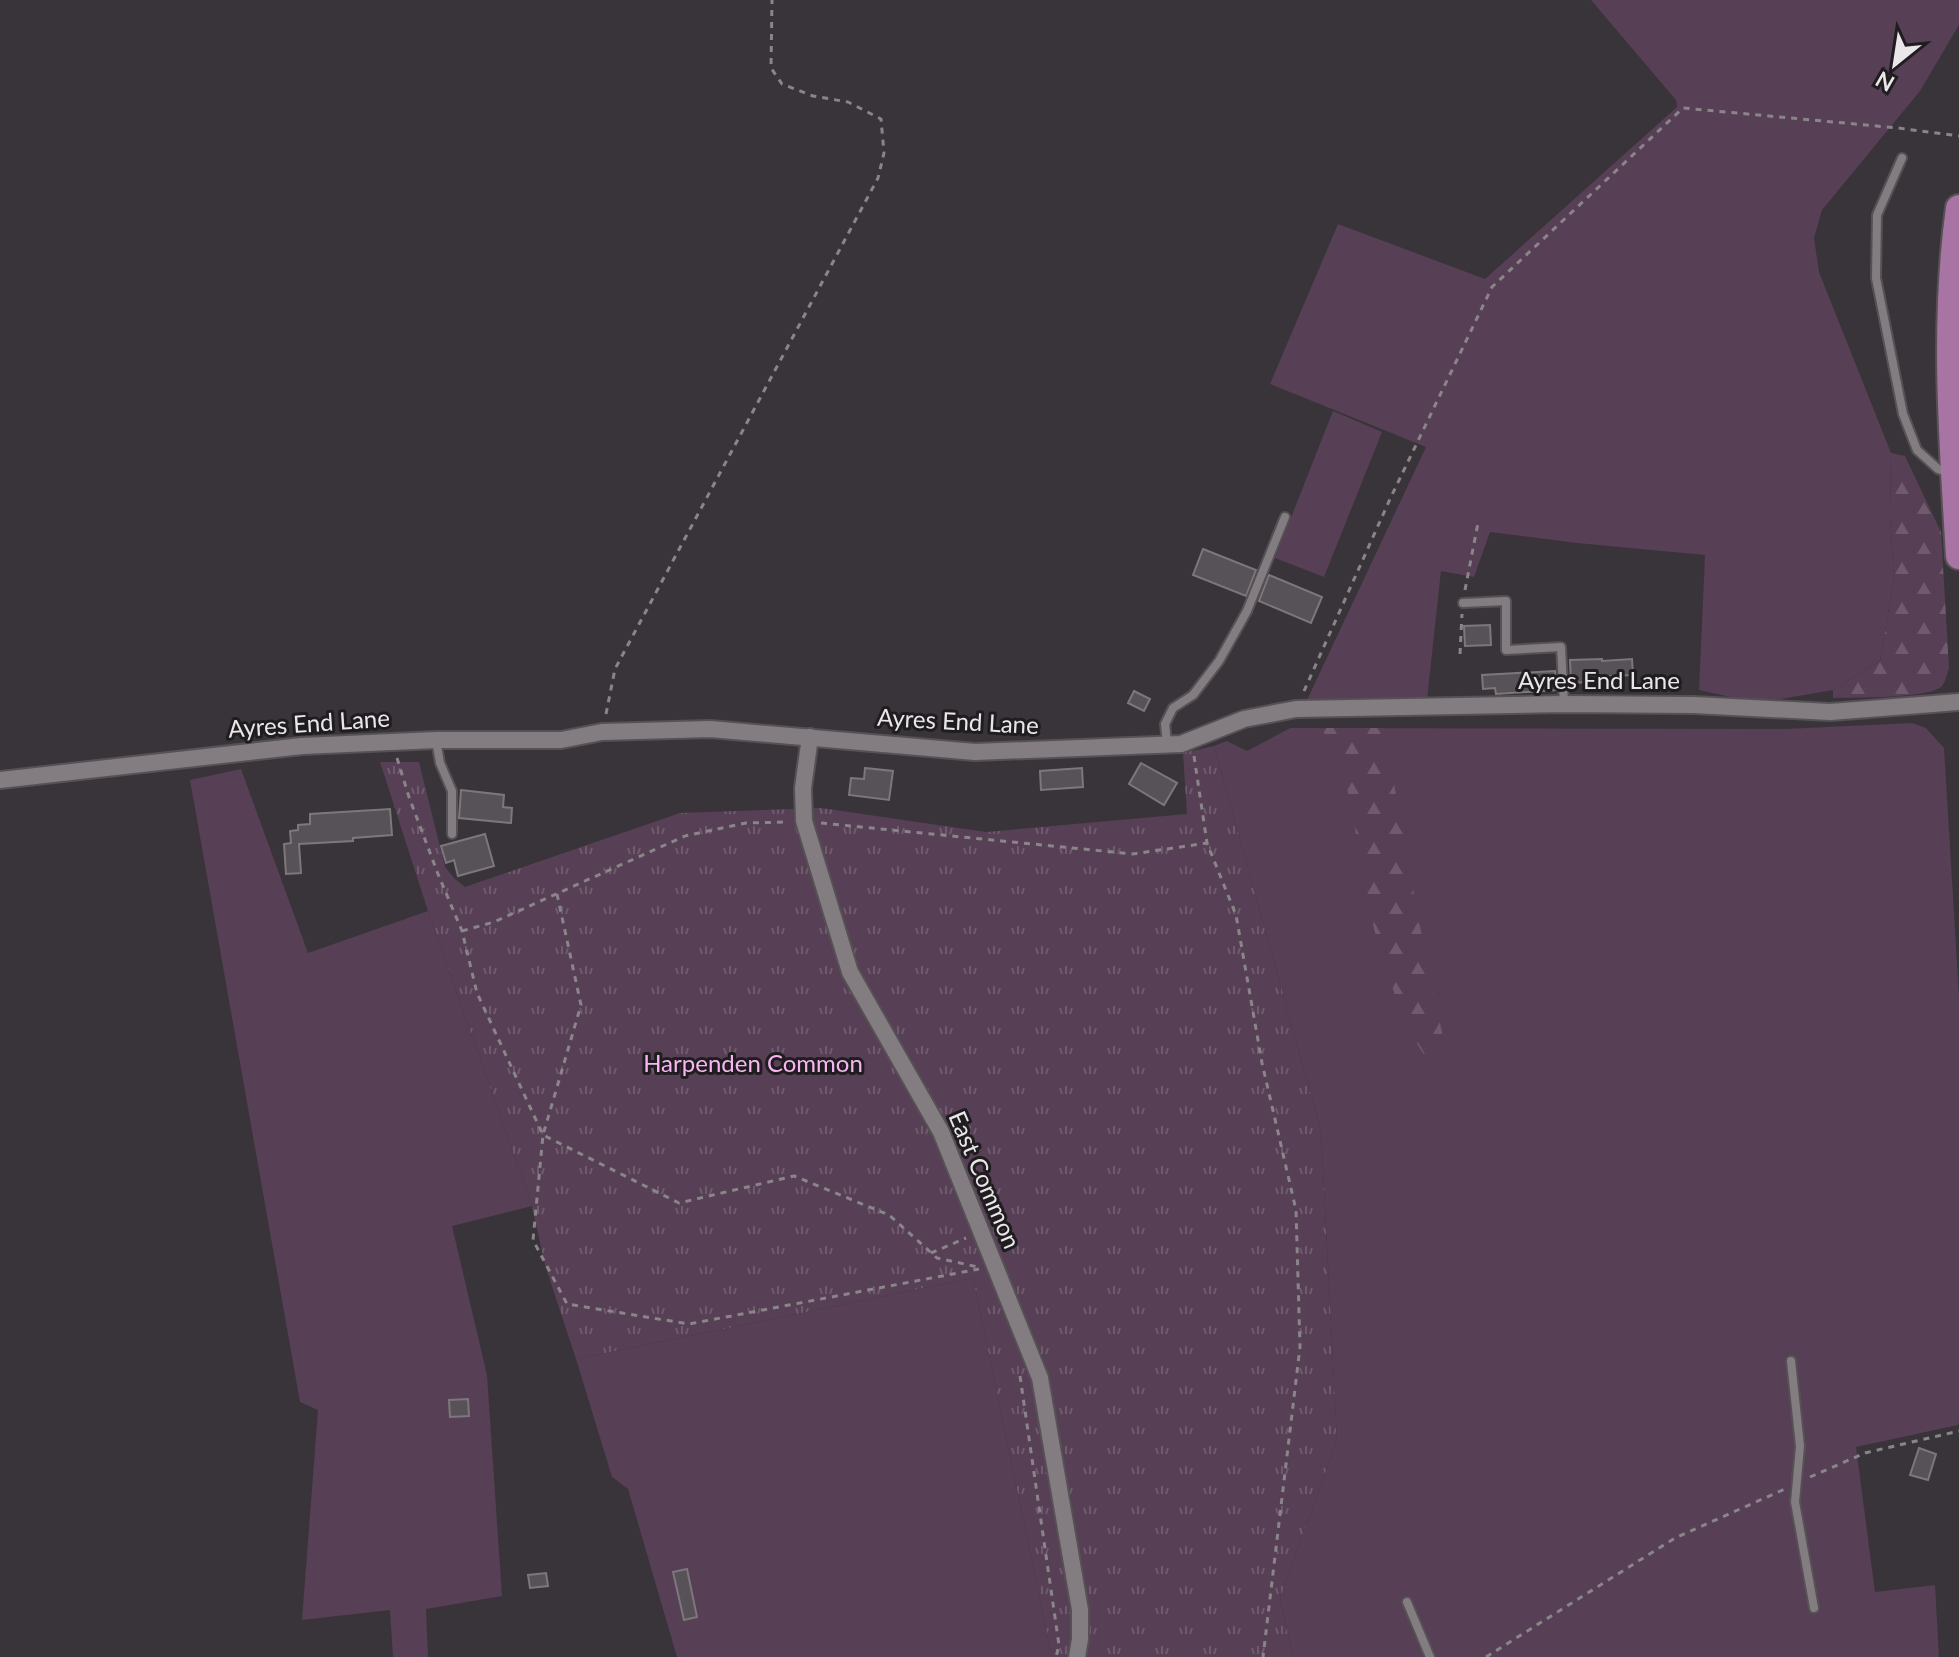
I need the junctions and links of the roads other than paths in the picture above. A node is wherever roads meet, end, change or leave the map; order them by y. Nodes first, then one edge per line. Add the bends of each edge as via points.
1 (1902, 158) dead end
2 (1959, 208) edge
3 (1954, 474) junction
4 (1285, 517) dead end
5 (1959, 556) edge
6 (1463, 603) dead end
7 (1959, 702) edge
8 (1564, 704) junction
9 (810, 737) junction
10 (436, 740) junction
11 (1167, 746) junction
12 (0, 780) edge
13 (452, 834) dead end
14 (1791, 1361) dead end
15 (1407, 1602) dead end
16 (1814, 1608) dead end
17 (1077, 1657) edge
18 (1430, 1657) edge

1 - 3 lane via 1877,215 1876,278 1903,414 1917,450 1938,469
2 - 3 main road via 1951,297
3 - 5 main road
4 - 11 lane via 1247,611 1219,661 1193,695 1173,708 1165,724
6 - 8 lane via 1506,601 1506,650 1561,647
7 - 8 street, Ayres End Lane via 1830,712
8 - 11 street, Ayres End Lane via 1296,709 1244,719
9 - 10 street, Ayres End Lane via 710,729 602,732 561,740
9 - 11 street, Ayres End Lane via 975,752
9 - 17 street, East Common via 804,821 850,972 941,1132 1040,1378 1080,1610
10 - 12 street, Ayres End Lane via 302,746
10 - 13 lane via 452,791
14 - 16 lane via 1800,1446 1795,1502
15 - 18 lane

